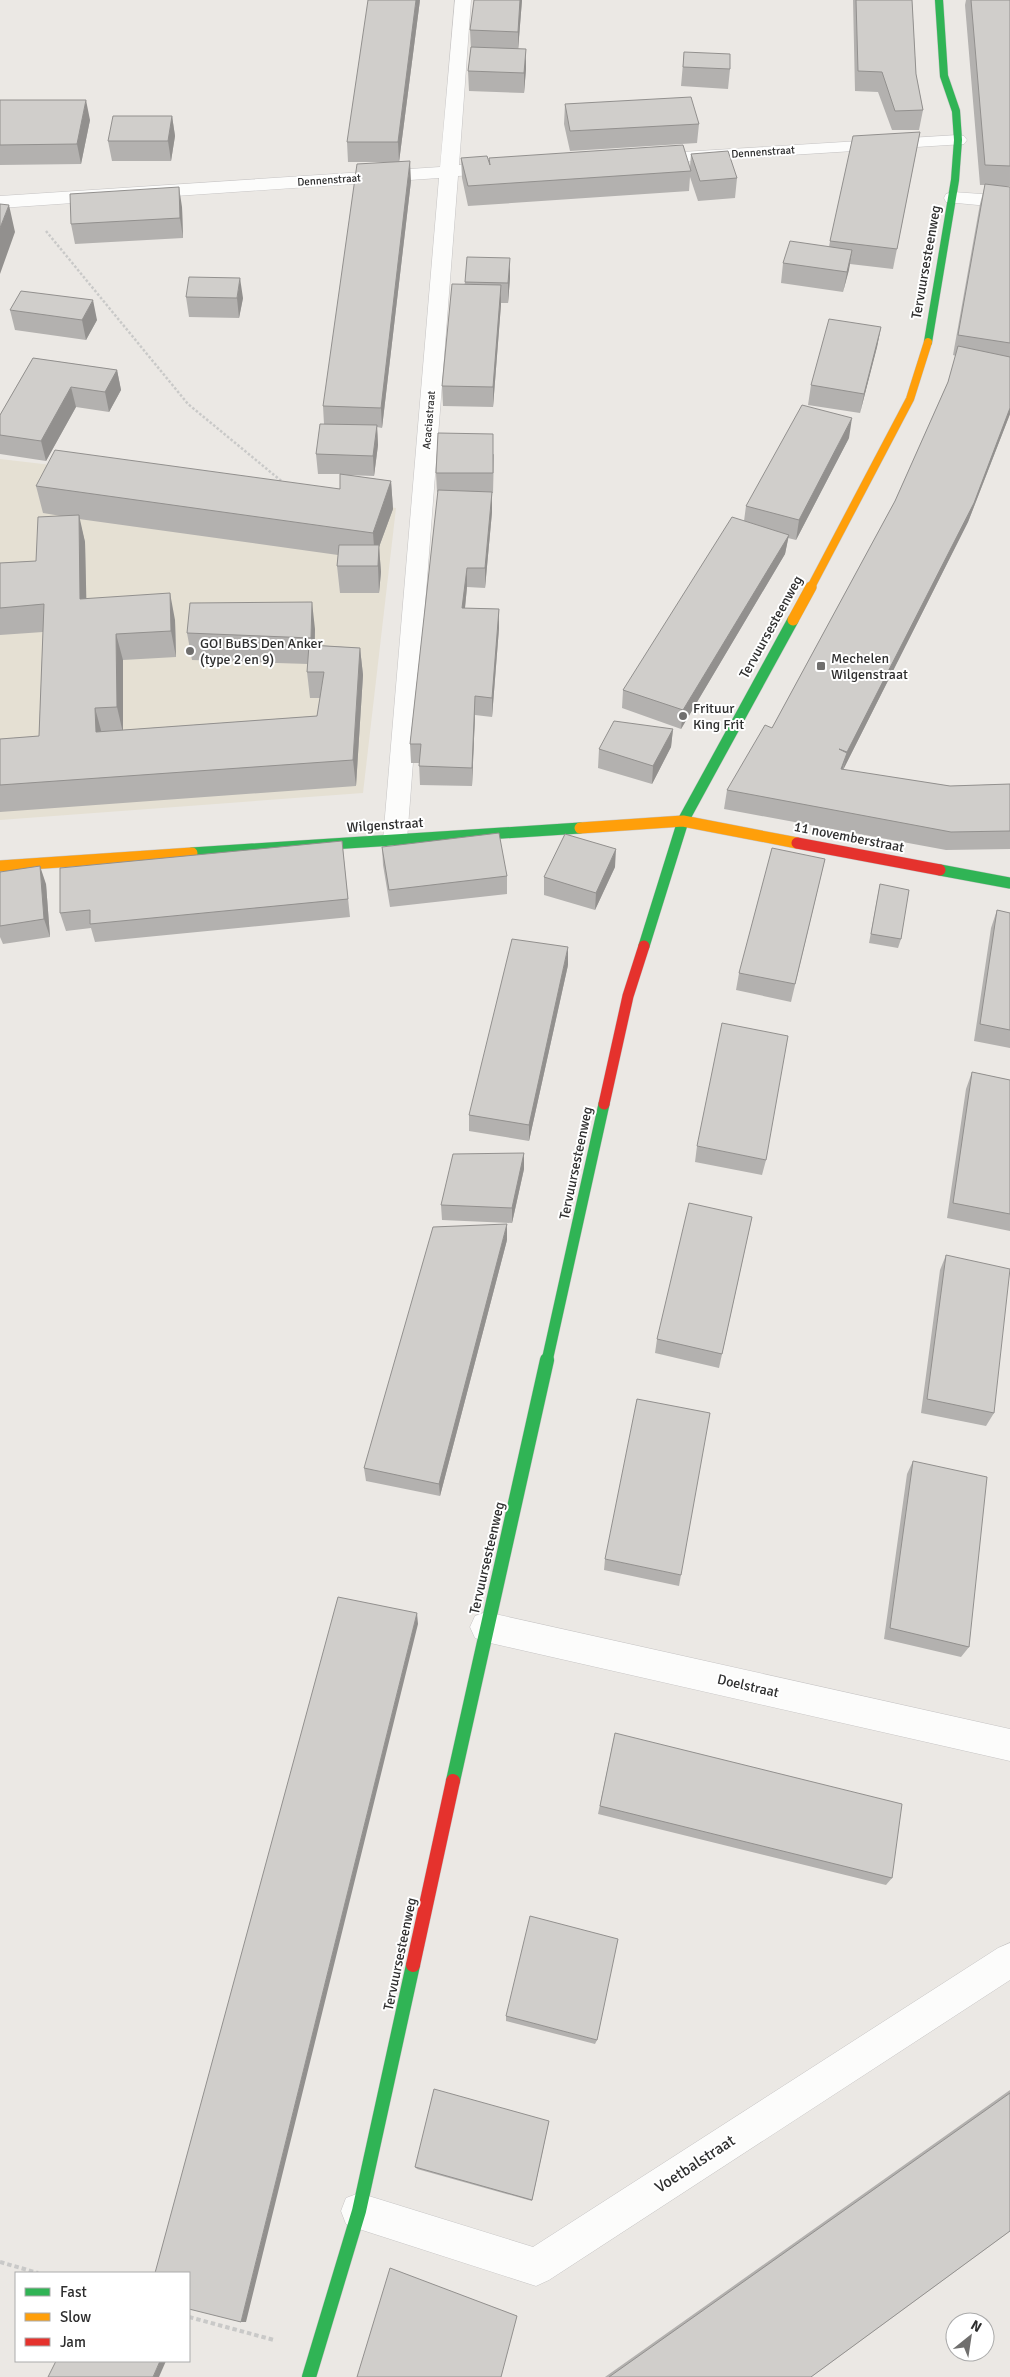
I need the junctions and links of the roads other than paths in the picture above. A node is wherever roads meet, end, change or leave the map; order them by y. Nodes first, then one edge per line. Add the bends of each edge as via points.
1 (463, 0) edge
2 (939, 0) edge
3 (958, 140) junction
4 (628, 160) edge
5 (519, 167) edge
6 (449, 172) junction
7 (952, 198) junction
8 (0, 202) edge
9 (1010, 202) edge
10 (683, 822) junction
11 (395, 840) junction
12 (0, 866) edge
13 (1010, 883) edge
14 (486, 1627) junction
15 (1010, 1745) edge
16 (1010, 1960) edge
17 (359, 2210) junction
18 (309, 2377) edge

1 - 6 street, Acaciastraat
2 - 3 street, Tervuursesteenweg via 944,76 956,111
3 - 4 street, Dennenstraat
3 - 7 street, Tervuursesteenweg
5 - 6 street, Dennenstraat
6 - 8 street, Dennenstraat
6 - 11 street, Acaciastraat
7 - 9 street
7 - 10 street, Tervuursesteenweg via 928,344 910,399
10 - 11 street, Wilgenstraat
10 - 13 street, 11 novemberstraat
10 - 14 street, Tervuursesteenweg via 628,996
11 - 12 street, Wilgenstraat
14 - 15 street, Doelstraat
14 - 17 street, Tervuursesteenweg
16 - 17 street, Voetbalstraat via 536,2267
17 - 18 street, Tervuursesteenweg

